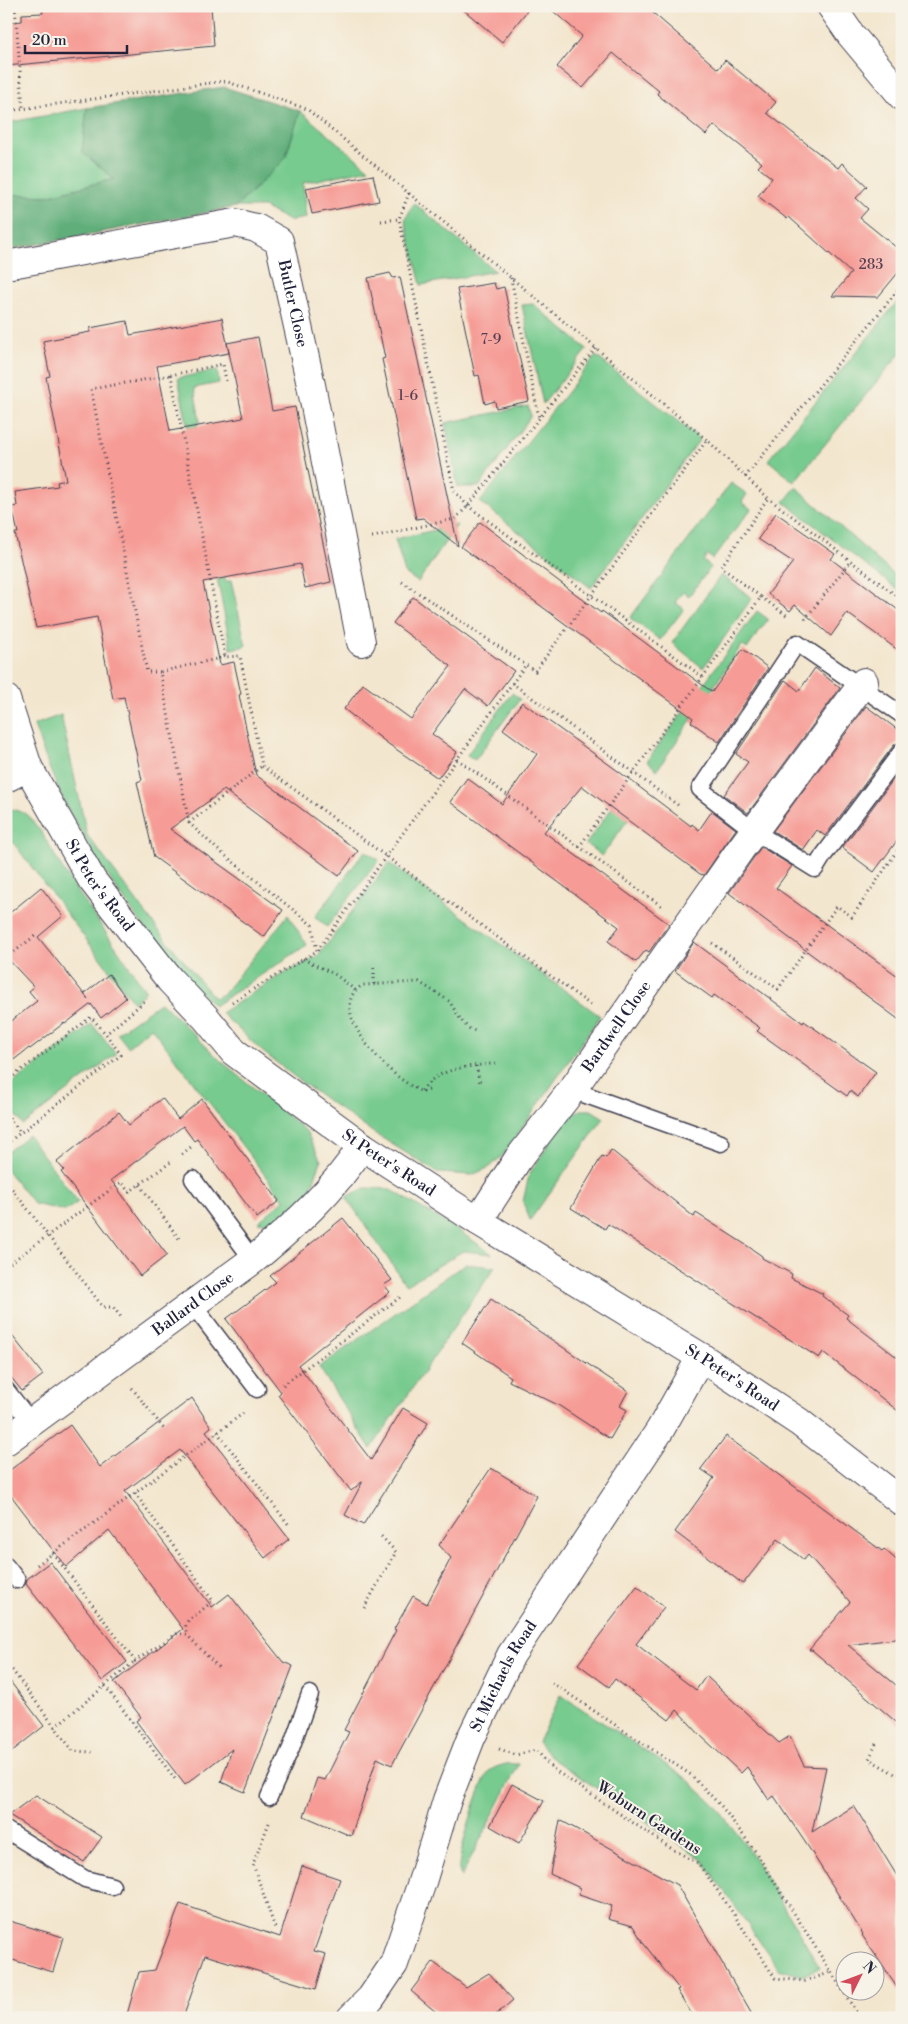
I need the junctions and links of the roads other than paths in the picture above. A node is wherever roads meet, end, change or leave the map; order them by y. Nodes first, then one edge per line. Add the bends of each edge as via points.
1 (831, 6) edge
2 (902, 96) edge
3 (6, 266) edge
4 (361, 642) dead end
5 (862, 684) junction
6 (6, 698) edge
7 (902, 715) edge
8 (902, 751) edge
9 (17, 772) edge
10 (754, 831) junction
11 (572, 1090) junction
12 (721, 1143) dead end
13 (362, 1146) junction
14 (193, 1179) dead end
15 (478, 1221) junction
16 (253, 1260) junction
17 (193, 1305) junction
18 (701, 1357) junction
19 (257, 1388) dead end
20 (6, 1390) edge
21 (30, 1422) junction
22 (6, 1441) edge
23 (902, 1502) edge
24 (6, 1566) edge
25 (17, 1580) road end
26 (310, 1694) dead end
27 (270, 1795) road end
28 (6, 1830) edge
29 (112, 1886) dead end
30 (352, 2018) edge

1 - 2 street
3 - 4 street, Butler Close via 236,223 256,228 279,241
5 - 7 lane
5 - 10 street, Bardwell Close
5 - 10 lane via 797,643 700,789
6 - 9 street, St Peter's Road
8 - 10 lane via 816,869
9 - 13 street, St Peter's Road via 92,880 170,980 234,1052
10 - 11 street, Bardwell Close
11 - 12 lane
11 - 15 street, Bardwell Close via 518,1159
13 - 15 street, St Peter's Road
13 - 16 street, Ballard Close via 292,1228
14 - 16 lane
15 - 18 street, St Peter's Road
16 - 17 street, Ballard Close
17 - 19 lane
17 - 21 street, Ballard Close
18 - 23 street, St Peter's Road via 799,1422
18 - 30 street, St Michaels Road via 660,1430 511,1655 471,1738 447,1800 394,1964 371,1998
20 - 21 lane
21 - 22 street, Ballard Close
24 - 25 lane
26 - 27 lane
28 - 29 lane via 85,1878

